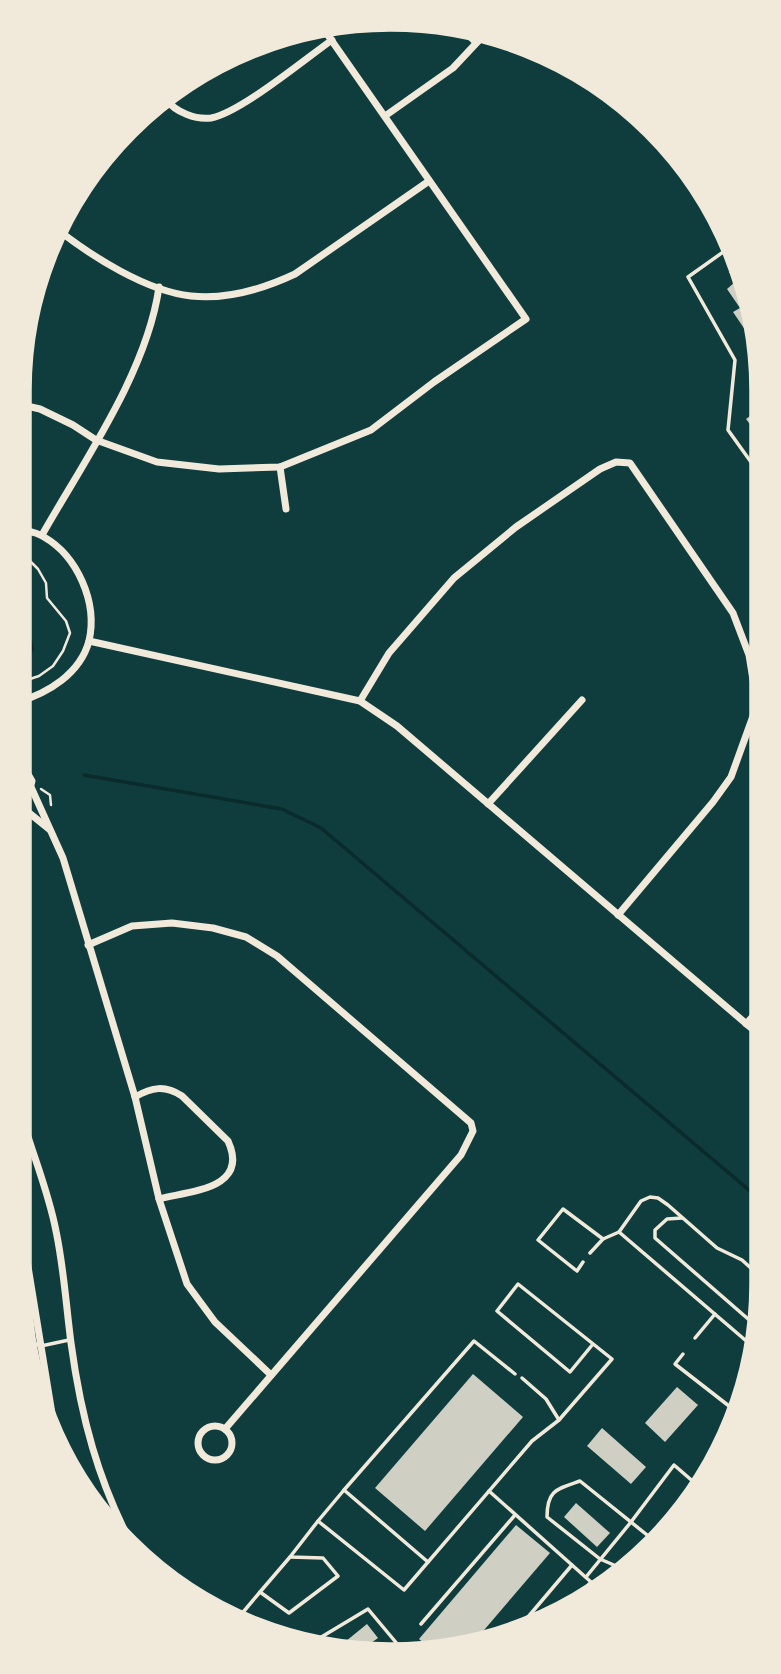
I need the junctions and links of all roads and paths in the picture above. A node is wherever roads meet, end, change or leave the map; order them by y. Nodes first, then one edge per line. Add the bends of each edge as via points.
1 (329, 36) edge
2 (471, 39) edge
3 (332, 40) junction
4 (479, 41) edge
5 (476, 44) junction
6 (171, 104) edge
7 (385, 116) junction
8 (429, 181) junction
9 (65, 235) edge
10 (724, 252) edge
11 (159, 287) junction
12 (30, 407) edge
13 (96, 440) junction
14 (751, 462) edge
15 (280, 467) junction
16 (286, 509) dead end
17 (30, 533) edge
18 (42, 536) junction
19 (30, 561) edge
20 (89, 641) junction
21 (751, 665) edge
22 (30, 679) edge
23 (30, 697) edge
24 (582, 699) dead end
25 (360, 701) junction
26 (751, 726) edge
27 (30, 781) edge
28 (31, 788) joint
29 (488, 803) junction
30 (30, 813) edge
31 (49, 830) junction
32 (618, 915) junction
33 (88, 946) junction
34 (751, 1018) edge
35 (746, 1024) junction
36 (751, 1028) edge
37 (135, 1097) junction
38 (30, 1142) edge
39 (159, 1199) junction
40 (684, 1218) junction
41 (619, 1232) junction
42 (603, 1239) junction
43 (590, 1253) dead end
44 (583, 1262) dead end
45 (751, 1268) edge
46 (30, 1282) edge
47 (715, 1314) junction
48 (749, 1320) edge
49 (695, 1338) dead end
50 (71, 1340) junction
51 (746, 1341) edge
52 (35, 1344) edge
53 (593, 1344) junction
54 (41, 1346) junction
55 (683, 1354) dead end
56 (515, 1374) dead end
57 (271, 1375) junction
58 (522, 1378) dead end
59 (49, 1400) edge
60 (729, 1406) edge
61 (559, 1420) junction
62 (225, 1429) junction
63 (692, 1481) edge
64 (344, 1490) junction
65 (489, 1491) junction
66 (515, 1515) junction
67 (318, 1521) junction
68 (631, 1522) junction
69 (121, 1524) edge
70 (648, 1537) edge
71 (290, 1557) junction
72 (601, 1559) junction
73 (428, 1562) junction
74 (572, 1564) junction
75 (615, 1566) edge
76 (586, 1577) junction
77 (591, 1581) joint
78 (587, 1585) edge
79 (260, 1592) junction
80 (243, 1613) edge
81 (527, 1618) edge
82 (421, 1623) dead end
83 (321, 1637) edge
84 (397, 1644) edge

1 - 3 street
2 - 5 lane
3 - 6 street via 230,111 209,118 186,114
3 - 7 street
4 - 5 street
5 - 7 street via 453,68
7 - 8 street
8 - 11 street via 273,285 234,295 191,296
8 - 15 street via 526,319 370,430
9 - 11 street via 137,279
10 - 14 lane via 688,277 735,360 728,430
11 - 13 street via 156,307 123,394
12 - 13 street via 60,418
13 - 15 street via 157,463 219,469
13 - 18 street
15 - 16 street
17 - 18 street
18 - 20 street via 82,578 88,596
19 - 22 path via 70,633 53,666
20 - 23 street via 71,671 54,687
20 - 25 street
21 - 25 street via 733,613 630,463 617,462 516,527 454,579 389,653
24 - 29 street
25 - 29 street via 397,726
26 - 32 street via 731,777
27 - 28 street
28 - 31 street
29 - 32 street
30 - 31 street
31 - 33 street via 63,858
32 - 35 street
33 - 37 street
33 - 57 street via 132,926 172,923 246,937 277,956 471,1123 461,1155
34 - 35 street
35 - 36 street
37 - 39 street
37 - 39 street via 154,1088 174,1091 232,1151 231,1170 219,1183
38 - 50 street via 56,1228
39 - 57 street via 187,1284 215,1322
40 - 41 lane via 650,1197 641,1201
40 - 45 lane via 717,1248
40 - 48 lane via 667,1219 655,1230 654,1238
41 - 42 lane
41 - 47 lane
42 - 43 lane
42 - 44 lane via 563,1209 538,1240 577,1271
46 - 54 street
47 - 49 lane
47 - 51 lane
50 - 54 lane
50 - 69 street via 94,1456
52 - 54 lane
53 - 53 lane via 518,1284 496,1311 570,1372
53 - 61 lane via 612,1359
54 - 59 street
55 - 60 lane via 675,1364
56 - 64 lane via 474,1341
57 - 62 street
58 - 61 lane via 546,1399
61 - 65 lane via 532,1441
62 - 62 street via 214,1426 201,1432 198,1445 206,1458 219,1460 228,1454 232,1441
63 - 68 lane via 674,1465
64 - 67 lane
64 - 73 lane
65 - 66 lane
65 - 73 lane
66 - 74 lane
66 - 82 lane
67 - 71 lane
67 - 73 lane via 404,1590
68 - 70 lane
68 - 72 lane
68 - 72 lane via 580,1481 557,1489 547,1502 547,1517
71 - 79 lane
71 - 79 lane via 323,1558 338,1576 289,1614
72 - 75 lane
72 - 76 lane
74 - 76 lane
74 - 81 lane
76 - 77 lane
77 - 78 lane
79 - 80 lane
83 - 84 lane via 368,1609

